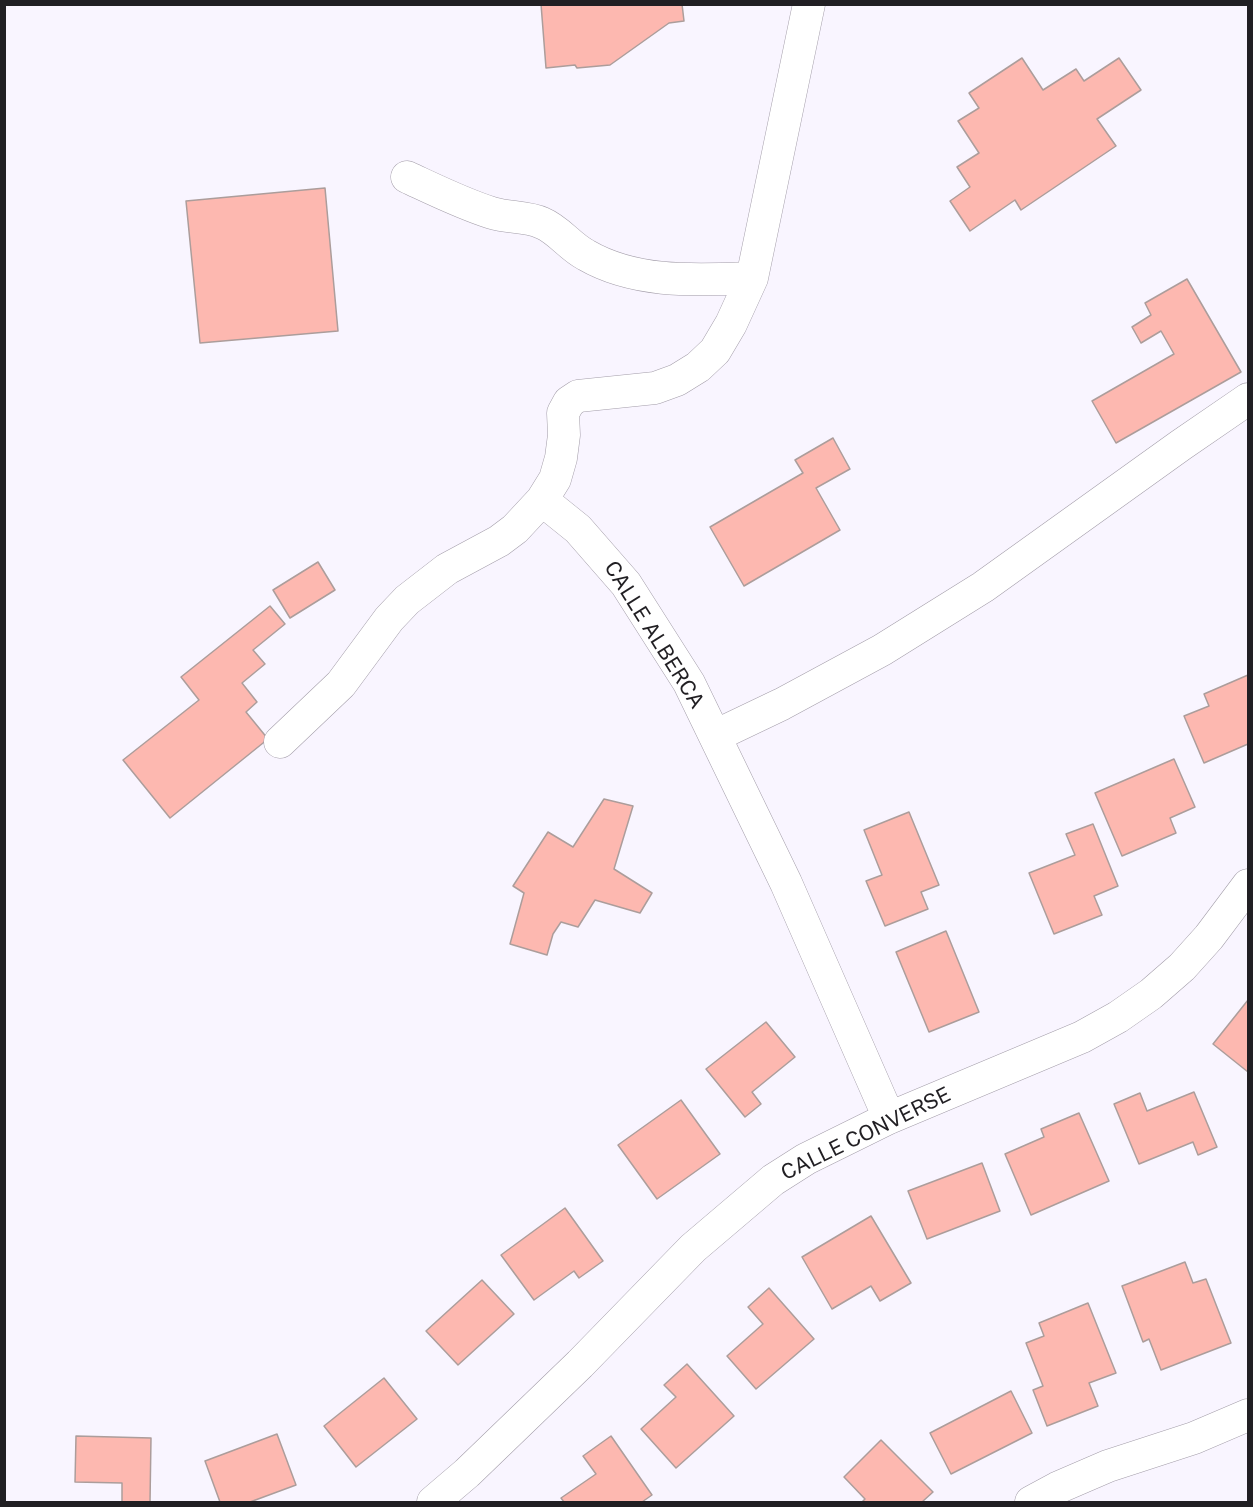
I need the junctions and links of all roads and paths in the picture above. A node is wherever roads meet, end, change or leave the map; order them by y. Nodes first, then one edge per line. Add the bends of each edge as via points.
1 (809, 4) edge
2 (407, 177) dead end
3 (752, 278) junction
4 (1248, 399) edge
5 (542, 500) junction
6 (715, 736) junction
7 (280, 742) dead end
8 (1248, 885) edge
9 (889, 1118) junction
10 (1248, 1415) edge
11 (433, 1503) edge
12 (1031, 1503) edge

1 - 3 street
2 - 3 street via 492,214 539,221 584,255 609,266 669,279
3 - 5 street via 715,351 698,367 655,388 578,396 569,402 563,413 561,458 555,479
4 - 6 street via 973,593 882,650
5 - 6 street, CALLE ALBERCA via 578,529 626,584 689,683
5 - 7 street via 499,541 447,569 407,600 341,684
6 - 9 street, CALLE ALBERCA via 786,883
8 - 9 street, CALLE CONVERSE via 1182,967 1118,1017 1082,1037
9 - 11 street, CALLE CONVERSE via 773,1180 693,1248 580,1364
10 - 12 street via 1194,1438 1108,1466

